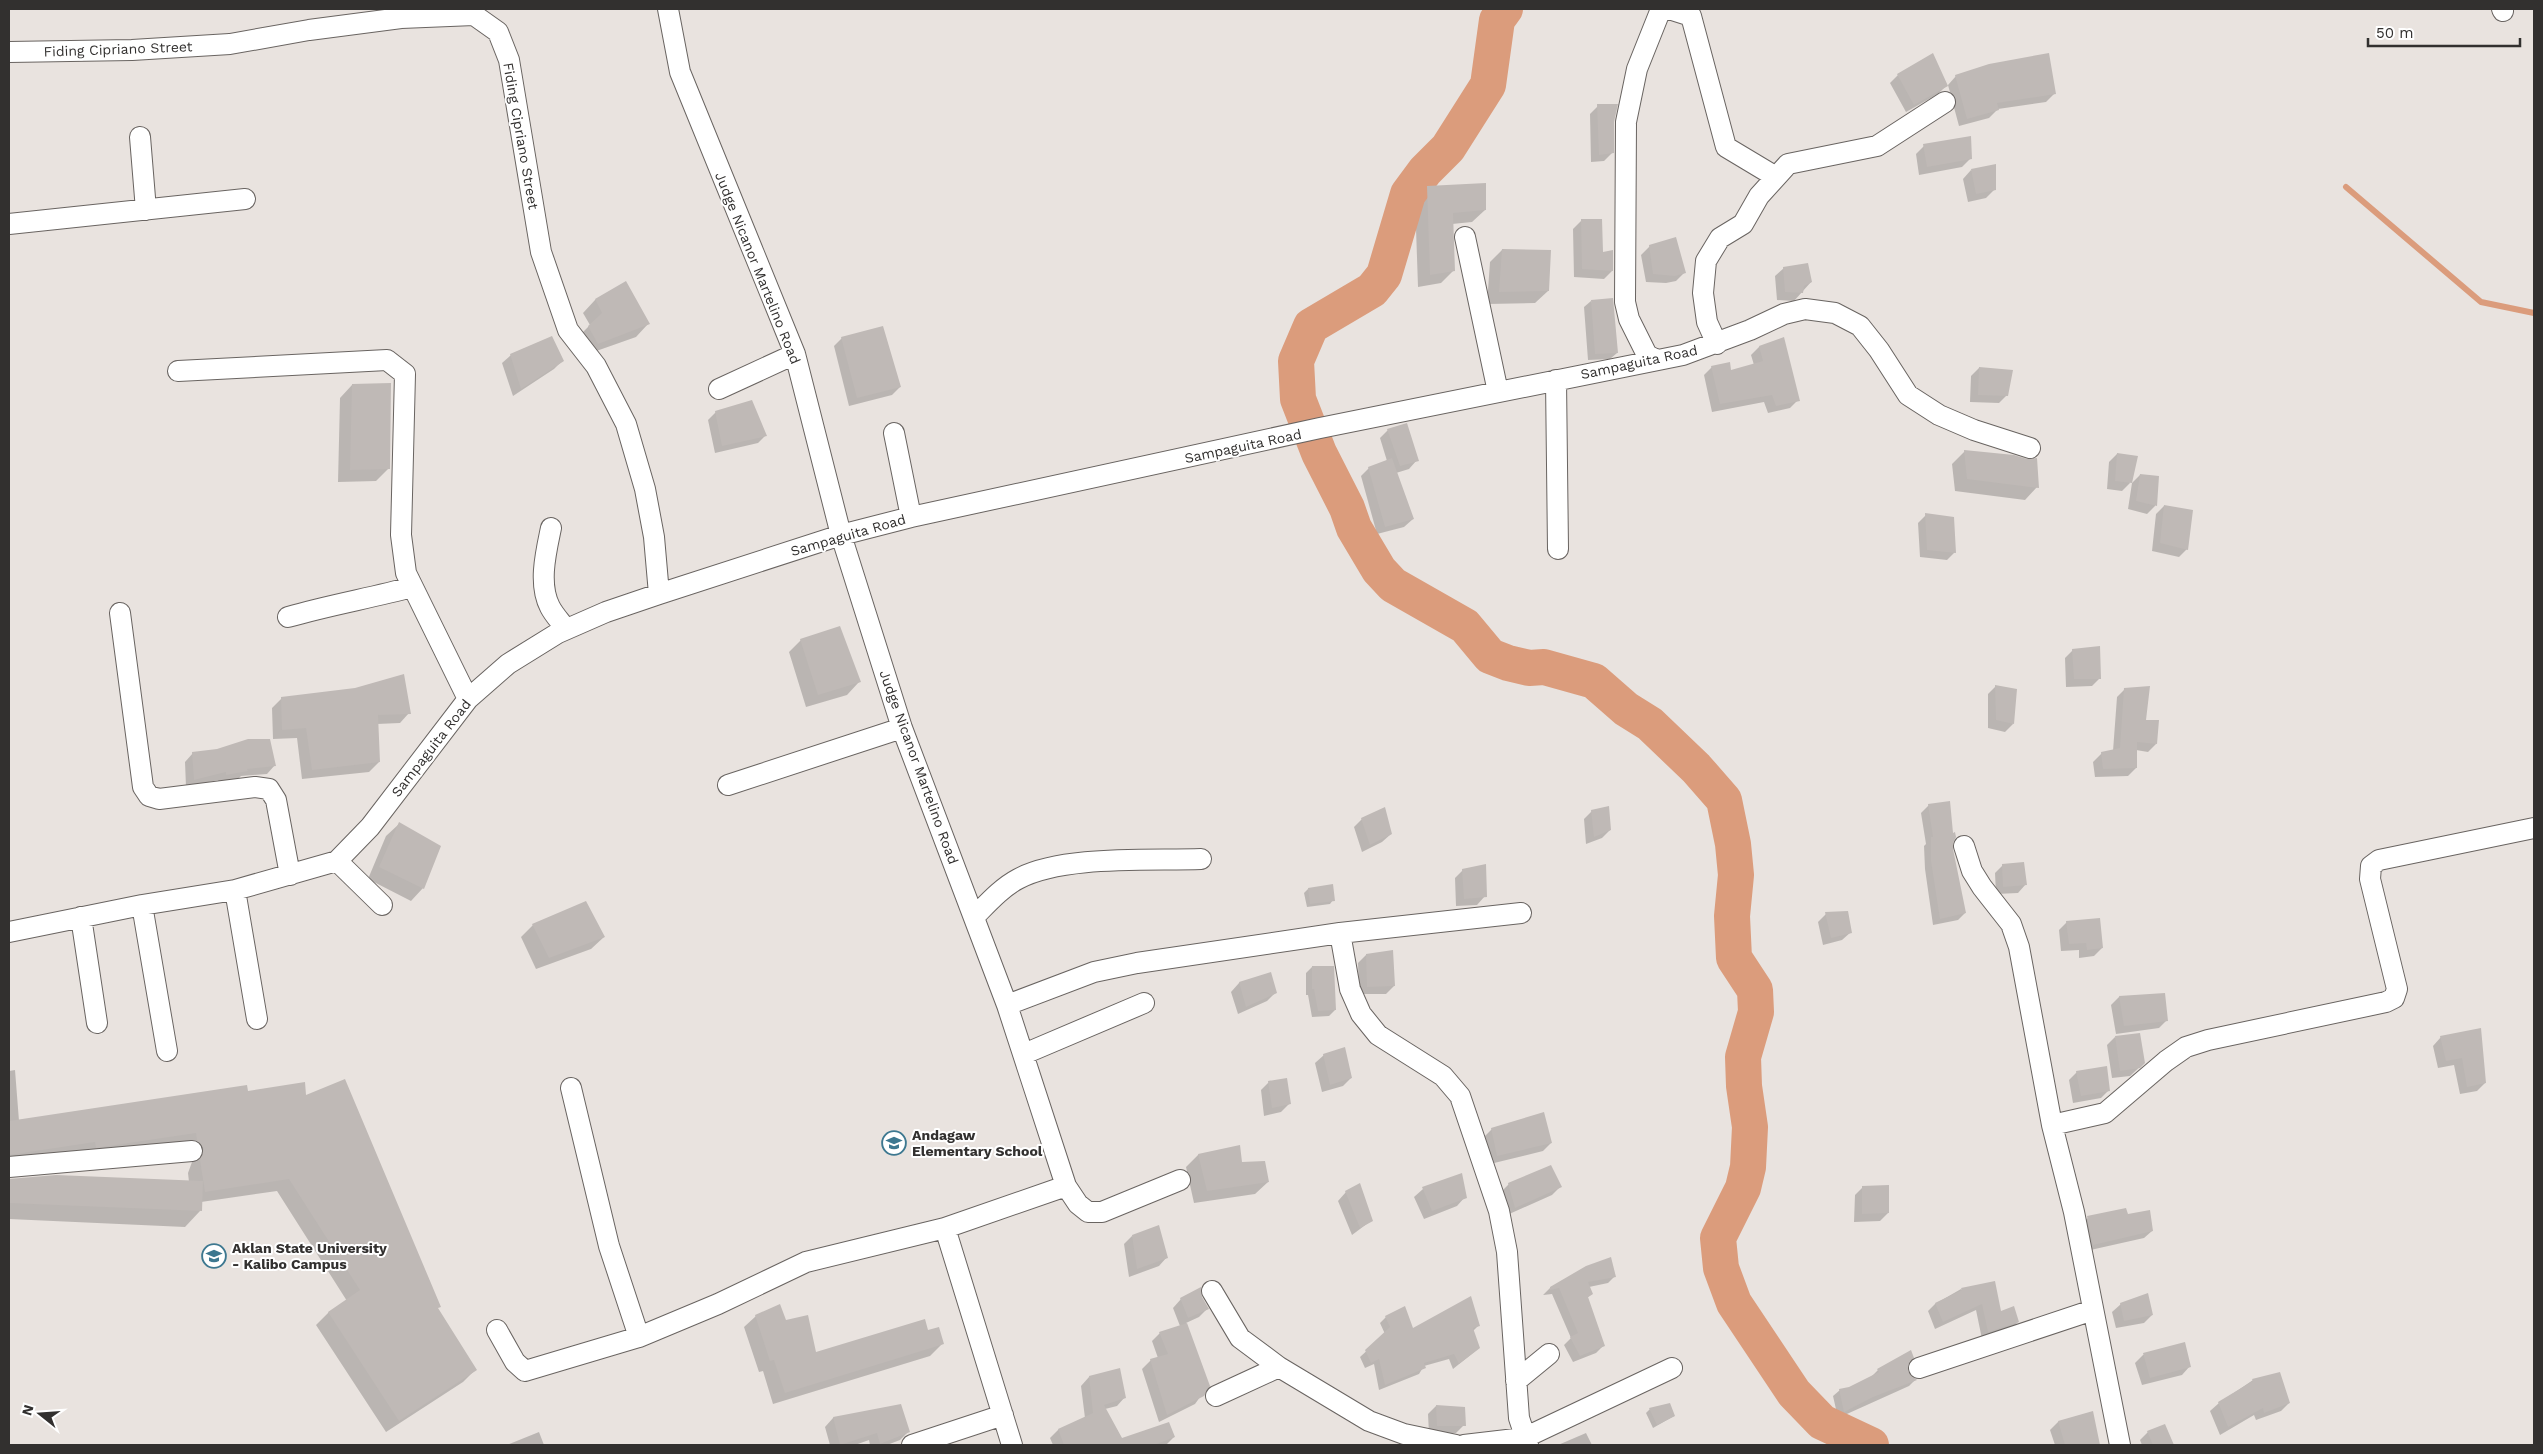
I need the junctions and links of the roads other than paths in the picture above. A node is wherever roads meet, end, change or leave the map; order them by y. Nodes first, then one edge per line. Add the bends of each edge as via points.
1 (668, 9) edge
2 (1661, 9) edge
3 (1669, 9) edge
4 (1694, 12) edge
5 (9, 52) edge
6 (1945, 102) dead end
7 (140, 137) dead end
8 (1776, 177) junction
9 (245, 199) dead end
10 (146, 210) junction
11 (9, 224) edge
12 (1465, 237) dead end
13 (1717, 344) junction
14 (795, 354) junction
15 (1657, 360) junction
16 (178, 371) dead end
17 (1556, 380) junction
18 (719, 389) dead end
19 (1498, 392) junction
20 (894, 433) dead end
21 (2030, 448) dead end
22 (911, 517) junction
23 (550, 528) dead end
24 (841, 536) junction
25 (1558, 549) dead end
26 (412, 588) junction
27 (659, 594) junction
28 (120, 613) dead end
29 (288, 617) dead end
30 (566, 629) junction
31 (468, 699) junction
32 (902, 728) junction
33 (728, 785) dead end
34 (2534, 828) edge
35 (1964, 846) dead end
36 (1201, 859) dead end
37 (337, 861) junction
38 (290, 875) junction
39 (235, 890) junction
40 (142, 905) junction
41 (382, 905) dead end
42 (1521, 913) dead end
43 (80, 917) junction
44 (974, 917) junction
45 (9, 932) edge
46 (1340, 933) junction
47 (1144, 1003) dead end
48 (1008, 1005) junction
49 (257, 1019) dead end
50 (98, 1022) dead end
51 (167, 1051) dead end
52 (1024, 1054) junction
53 (571, 1088) dead end
54 (2052, 1125) junction
55 (192, 1151) dead end
56 (9, 1167) edge
57 (1180, 1180) dead end
58 (1066, 1186) junction
59 (945, 1228) junction
60 (1212, 1291) dead end
61 (2093, 1310) junction
62 (497, 1330) dead end
63 (639, 1337) junction
64 (1549, 1354) dead end
65 (1279, 1367) junction
66 (1672, 1368) dead end
67 (1919, 1368) dead end
68 (1516, 1381) junction
69 (1216, 1396) dead end
70 (1002, 1415) junction
71 (1526, 1442) edge
72 (912, 1445) edge
73 (1012, 1445) edge
74 (1456, 1445) edge
75 (1464, 1445) edge
76 (2120, 1445) edge

1 - 14 street, Judge Nicanor Martelino Road via 680,72
2 - 15 street via 1637,69 1626,122 1625,302 1629,319 1647,355
3 - 4 street
4 - 8 street via 1726,147
5 - 27 street, Fiding Cipriano Street via 230,44 401,18 474,15 498,32 509,60 541,252 568,330 596,366 626,424 645,489 654,537
6 - 8 street via 1877,146 1788,164
7 - 10 street
8 - 13 street via 1759,196 1743,224 1720,238 1706,261 1707,322
9 - 10 street
10 - 11 street
12 - 19 street
13 - 15 street, Sampaguita Road
13 - 21 street, Sampaguita Road via 1784,314 1805,309 1835,313 1860,326 1908,395 1939,415
14 - 18 street
14 - 24 street, Judge Nicanor Martelino Road
15 - 17 street, Sampaguita Road
16 - 26 street via 387,360 405,374 402,535 406,574
17 - 19 street, Sampaguita Road
17 - 25 street
19 - 22 street, Sampaguita Road
20 - 22 street
22 - 24 street, Sampaguita Road
23 - 30 street via 545,584 550,606
24 - 27 street, Sampaguita Road
24 - 32 street, Judge Nicanor Martelino Road
26 - 29 street
26 - 31 street
27 - 30 street, Sampaguita Road
28 - 38 street via 144,787 148,796 159,799 255,787 269,789 276,800
30 - 31 street, Sampaguita Road via 508,664
31 - 37 street, Sampaguita Road via 370,827
32 - 33 street
32 - 44 street, Judge Nicanor Martelino Road
34 - 54 street via 2379,860 2371,866 2370,878 2397,989 2394,998 2186,1047 2105,1113
35 - 54 street via 1972,870 2011,924 2019,947
36 - 44 street via 1106,862 1047,869 1018,879
37 - 38 street, Sampaguita Road
37 - 41 street
38 - 39 street, Sampaguita Road
39 - 40 street, Sampaguita Road
39 - 49 street
40 - 43 street, Sampaguita Road
40 - 51 street
42 - 46 street
43 - 45 street, Sampaguita Road
43 - 50 street
44 - 48 street, Judge Nicanor Martelino Road
46 - 48 street via 1094,972
46 - 68 street via 1350,989 1361,1014 1378,1035 1442,1076 1460,1096 1499,1211 1507,1252
47 - 52 street
48 - 52 street, Judge Nicanor Martelino Road
52 - 58 street, Judge Nicanor Martelino Road
53 - 63 street via 609,1246
54 - 61 street via 2074,1212
55 - 56 street
57 - 58 street, Judge Nicanor Martelino Road via 1102,1212 1088,1212
58 - 59 street
59 - 63 street via 806,1262
59 - 70 street
60 - 65 street via 1240,1338
61 - 67 street
61 - 76 street
62 - 63 street via 525,1371
64 - 68 street
65 - 69 street
65 - 74 street via 1369,1421 1404,1434
66 - 71 street
68 - 71 street via 1519,1418
70 - 72 street
70 - 73 street
71 - 75 street

